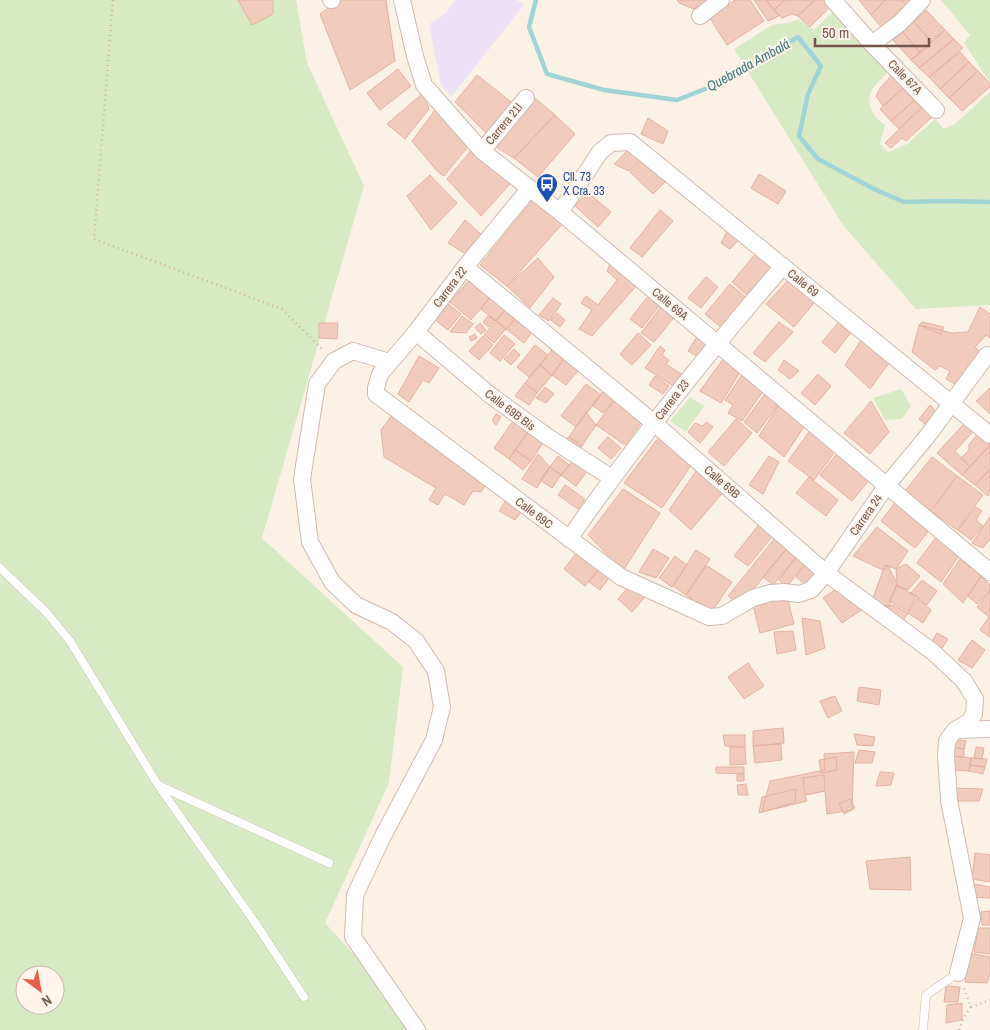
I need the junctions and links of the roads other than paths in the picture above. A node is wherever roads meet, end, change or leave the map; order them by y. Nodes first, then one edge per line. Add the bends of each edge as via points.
1 (402, 0) edge
2 (720, 0) edge
3 (833, 0) edge
4 (922, 0) edge
5 (700, 16) dead end
6 (872, 44) junction
7 (526, 98) dead end
8 (936, 110) dead end
9 (482, 151) junction
10 (530, 188) junction
11 (560, 212) junction
12 (783, 266) junction
13 (465, 267) junction
14 (416, 332) junction
15 (717, 343) junction
16 (987, 355) dead end
17 (390, 362) junction
18 (376, 388) joint
19 (951, 402) junction
20 (654, 423) junction
21 (990, 435) edge
22 (612, 478) junction
23 (887, 485) junction
24 (569, 539) junction
25 (987, 563) edge
26 (0, 568) edge
27 (826, 573) junction
28 (709, 616) joint
29 (990, 729) edge
30 (955, 730) junction
31 (158, 785) junction
32 (328, 863) dead end
33 (958, 973) joint
34 (304, 998) dead end
35 (417, 1030) edge
36 (923, 1030) edge

1 - 9 street, Calle 69A via 424,85
2 - 5 street
3 - 6 street, Calle 67A
4 - 6 street via 900,23
6 - 8 street, Calle 67A
7 - 9 street, Carrera 21I
9 - 10 street, Calle 69A
10 - 11 street, Calle 69A
10 - 13 street, Carrera 22
11 - 12 street, Calle 69 via 600,152 611,143 630,142
11 - 15 street, Calle 69A
12 - 15 street, Carrera 23
12 - 19 street, Calle 69
13 - 14 street, Carrera 22
13 - 20 street, Calle 69B
14 - 17 street, Carrera 22
14 - 22 street, Calle 69B Bis via 490,395
15 - 20 street, Carrera 23
15 - 23 street, Calle 69A
16 - 19 street, Carrera 24
17 - 18 street, Carrera 22 via 380,374
17 - 35 street via 354,351 334,361 317,384 302,479 310,542 332,582 356,605 392,622 416,641 436,671 442,707 434,740 355,895 354,937
18 - 24 street, Calle 69C via 376,394
19 - 21 street, Calle 69
19 - 23 street, Carrera 24
20 - 22 street, Carrera 23
20 - 27 street, Calle 69B
22 - 24 street, Carrera 23
23 - 25 street, Calle 69A
23 - 27 street, Carrera 24
24 - 28 street, Calle 69C via 621,577
26 - 31 lane via 46,612 70,641
27 - 28 street, Carrera 24 via 811,590 798,594 770,593 722,616
27 - 30 street, Calle 69B via 933,652 964,681 975,699 974,714 969,722
29 - 30 street
30 - 33 street via 947,741 949,800 972,918
31 - 32 lane
31 - 34 lane
33 - 36 lane via 926,995

